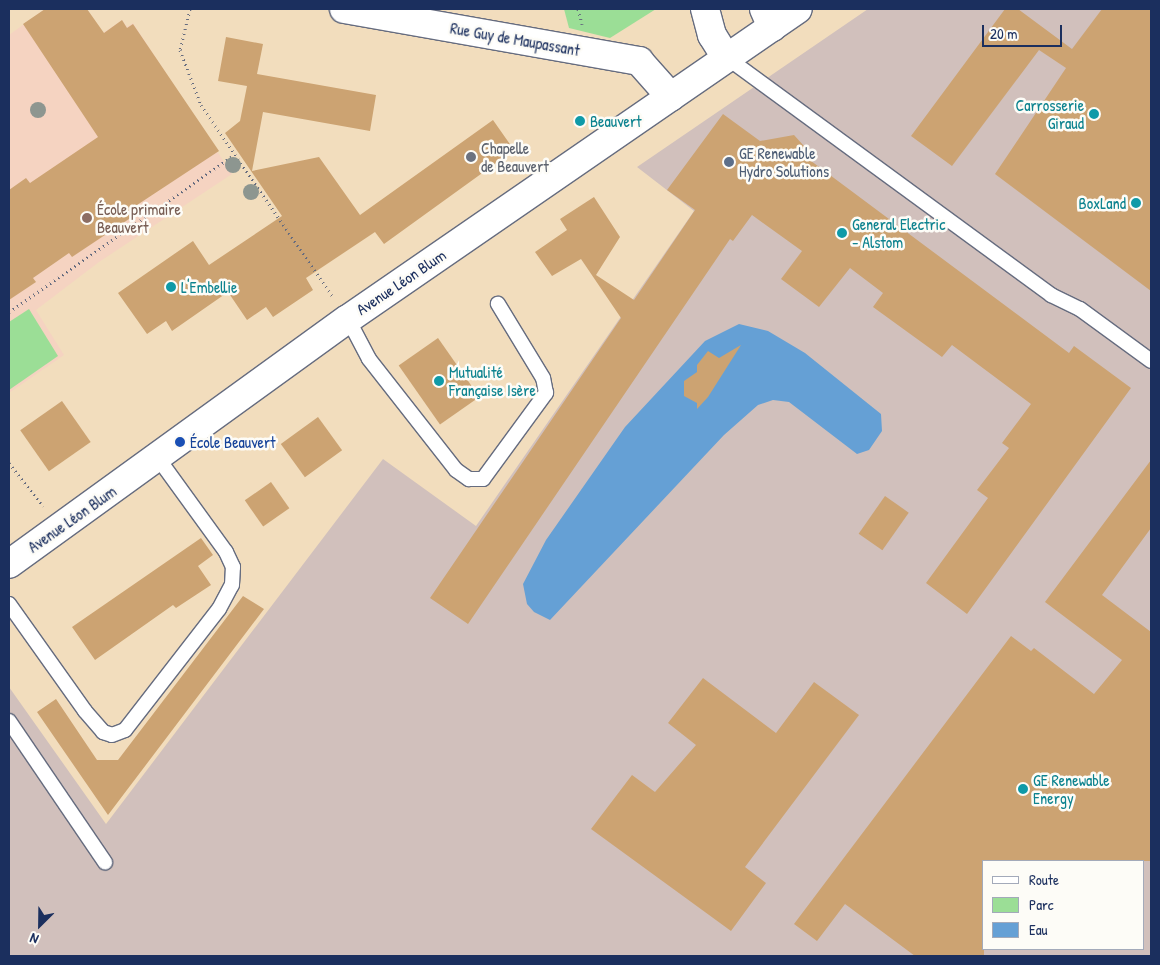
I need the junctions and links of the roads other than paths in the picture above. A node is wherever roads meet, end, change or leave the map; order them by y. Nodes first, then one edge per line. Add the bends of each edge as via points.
1 (344, 9) edge
2 (705, 9) edge
3 (798, 9) edge
4 (768, 18) edge
5 (726, 57) junction
6 (671, 97) junction
7 (498, 304) dead end
8 (348, 319) junction
9 (1151, 360) edge
10 (158, 458) junction
11 (9, 564) edge
12 (9, 604) edge
13 (9, 721) edge
14 (105, 862) dead end

1 - 6 street, Rue Guy de Maupassant via 639,61
2 - 5 street via 712,35
3 - 4 street, Avenue Léon Blum
4 - 5 street, Avenue Léon Blum
5 - 6 street, Avenue Léon Blum
5 - 9 lane via 1051,295 1080,309
6 - 8 street, Avenue Léon Blum
7 - 8 lane via 543,378 546,393 483,479 468,479 456,470 370,359
8 - 10 street, Avenue Léon Blum
10 - 11 street, Avenue Léon Blum
10 - 12 lane via 226,552 233,567 232,585 219,609 125,730 112,735 103,732
13 - 14 lane

